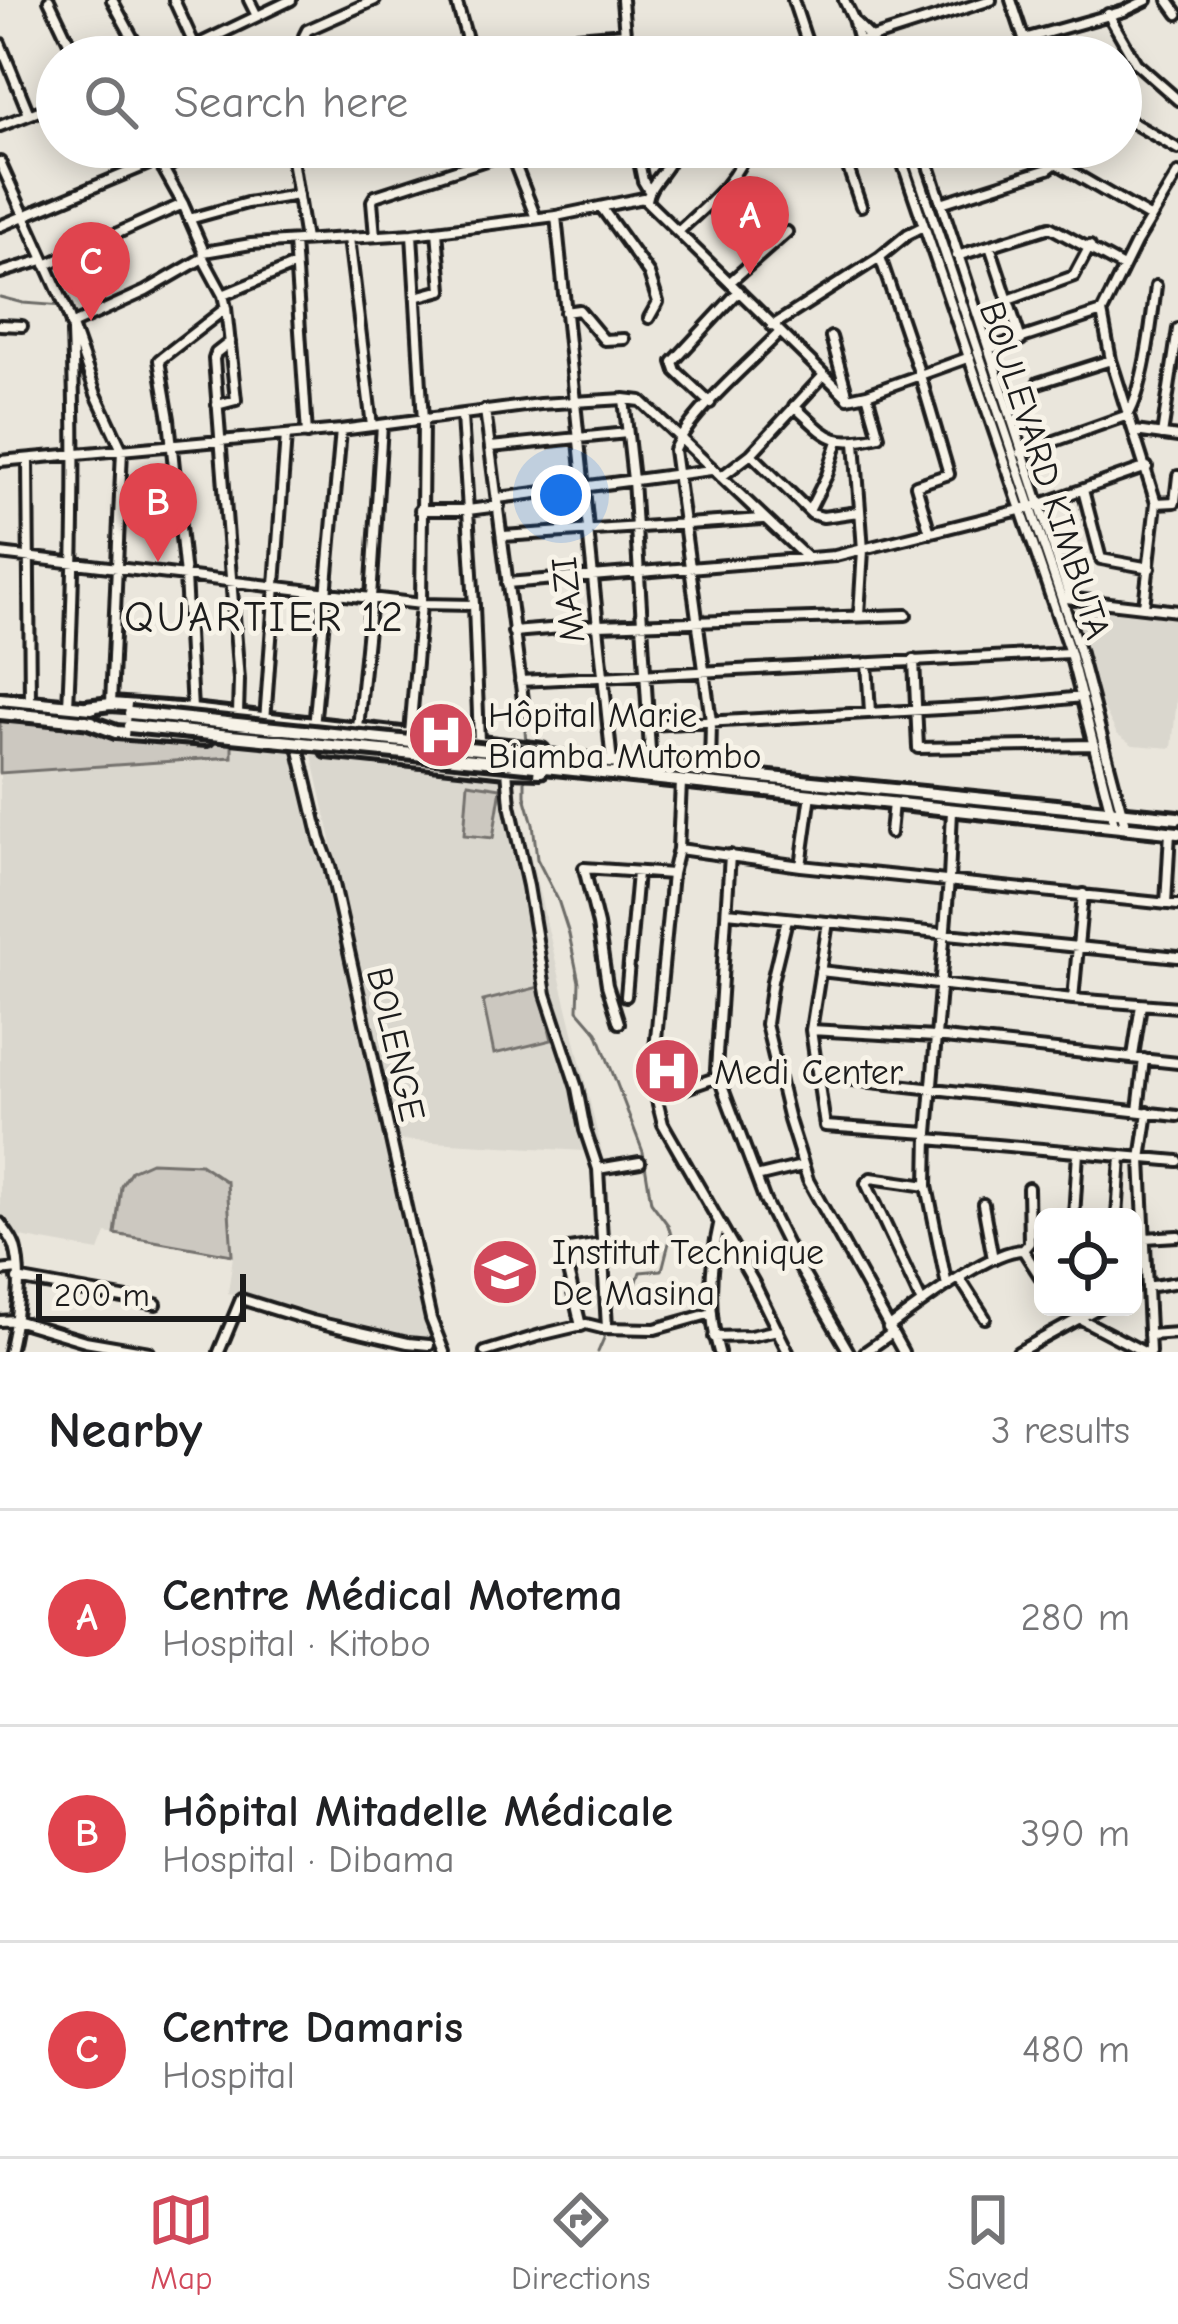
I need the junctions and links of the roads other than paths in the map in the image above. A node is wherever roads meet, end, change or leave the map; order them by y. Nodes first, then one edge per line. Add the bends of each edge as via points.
1 (49, 0) edge
2 (112, 0) edge
3 (174, 0) edge
4 (249, 0) edge
5 (291, 0) edge
6 (376, 0) edge
7 (456, 0) edge
8 (622, 0) edge
9 (793, 0) edge
10 (844, 0) edge
11 (992, 0) edge
12 (1011, 0) edge
13 (1147, 0) edge
14 (1168, 0) edge
15 (1108, 14) junction
16 (1178, 14) edge
17 (257, 16) junction
18 (853, 19) junction
19 (625, 33) junction
20 (66, 36) edge
21 (132, 36) edge
22 (190, 36) edge
23 (216, 36) edge
24 (305, 36) edge
25 (466, 36) edge
26 (586, 36) edge
27 (625, 36) edge
28 (805, 36) edge
29 (857, 36) edge
30 (868, 36) edge
31 (872, 36) edge
32 (1023, 36) edge
33 (1034, 36) edge
34 (1121, 36) edge
35 (0, 43) edge
36 (1142, 68) edge
37 (1178, 100) edge
38 (36, 111) edge
39 (28, 114) junction
40 (0, 126) edge
41 (1142, 128) edge
42 (1178, 149) edge
43 (0, 162) edge
44 (150, 168) edge
45 (163, 168) edge
46 (294, 168) edge
47 (457, 168) edge
48 (517, 168) edge
49 (640, 168) edge
50 (668, 168) edge
51 (740, 168) edge
52 (848, 168) edge
53 (904, 168) edge
54 (917, 168) edge
55 (930, 168) edge
56 (1050, 168) edge
57 (1065, 168) edge
58 (1178, 173) edge
59 (3, 178) edge
60 (298, 195) junction
61 (648, 196) junction
62 (941, 202) junction
63 (183, 204) junction
64 (861, 206) dead end
65 (601, 207) junction
66 (23, 214) junction
67 (556, 216) junction
68 (536, 218) junction
69 (1151, 218) junction
70 (189, 219) junction
71 (0, 226) edge
72 (924, 226) junction
73 (437, 231) junction
74 (680, 231) junction
75 (787, 232) dead end
76 (412, 234) junction
77 (375, 236) junction
78 (349, 238) junction
79 (300, 241) junction
80 (990, 246) junction
81 (1090, 247) junction
82 (204, 255) junction
83 (957, 256) junction
84 (880, 257) junction
85 (45, 263) junction
86 (295, 265) junction
87 (1123, 267) junction
88 (0, 273) edge
89 (730, 282) junction
90 (1156, 286) dead end
91 (739, 291) junction
92 (223, 295) junction
93 (416, 297) junction
94 (1008, 300) junction
95 (226, 308) junction
96 (565, 312) junction
97 (1102, 312) junction
98 (649, 318) dead end
99 (0, 325) edge
100 (71, 325) junction
101 (22, 326) dead end
102 (1178, 329) edge
103 (776, 330) junction
104 (830, 338) dead end
105 (624, 339) dead end
106 (1021, 340) junction
107 (230, 342) junction
108 (984, 351) junction
109 (969, 357) junction
110 (1111, 360) junction
111 (824, 375) junction
112 (920, 375) junction
113 (1038, 383) dead end
114 (867, 394) junction
115 (848, 398) junction
116 (624, 399) junction
117 (576, 403) junction
118 (710, 404) junction
119 (218, 405) junction
120 (794, 406) junction
121 (485, 410) junction
122 (1128, 415) junction
123 (462, 416) junction
124 (423, 421) junction
125 (377, 425) junction
126 (341, 430) junction
127 (1135, 431) junction
128 (627, 433) junction
129 (307, 434) junction
130 (286, 435) junction
131 (1162, 435) junction
132 (1178, 437) edge
133 (579, 438) junction
134 (680, 438) junction
135 (221, 441) junction
136 (838, 441) junction
137 (855, 442) junction
138 (172, 447) junction
139 (491, 447) junction
140 (122, 450) junction
141 (74, 454) junction
142 (751, 454) junction
143 (1018, 454) junction
144 (28, 460) junction
145 (0, 461) edge
146 (1147, 466) junction
147 (717, 474) junction
148 (676, 475) junction
149 (1178, 476) edge
150 (633, 480) junction
151 (584, 485) junction
152 (1083, 490) junction
153 (498, 502) junction
154 (1156, 503) junction
155 (1030, 507) junction
156 (421, 510) junction
157 (468, 510) junction
158 (809, 511) junction
159 (858, 512) junction
160 (765, 518) junction
161 (682, 525) junction
162 (635, 526) junction
163 (586, 529) junction
164 (930, 532) junction
165 (502, 536) junction
166 (863, 550) junction
167 (0, 554) edge
168 (30, 557) junction
169 (808, 559) junction
170 (73, 561) junction
171 (118, 568) junction
172 (690, 568) junction
173 (1150, 568) junction
174 (638, 573) junction
175 (185, 576) junction
176 (592, 578) junction
177 (232, 581) junction
178 (507, 584) junction
179 (277, 586) junction
180 (325, 592) junction
181 (371, 598) junction
182 (1061, 599) junction
183 (421, 604) junction
184 (474, 604) junction
185 (1144, 606) junction
186 (1178, 611) edge
187 (859, 615) junction
188 (905, 615) dead end
189 (698, 621) junction
190 (642, 625) junction
191 (598, 626) junction
192 (513, 632) junction
193 (1070, 653) junction
194 (914, 660) junction
195 (867, 663) junction
196 (705, 670) junction
197 (646, 674) junction
198 (603, 676) junction
199 (520, 681) junction
200 (1082, 698) junction
201 (0, 699) edge
202 (523, 700) dead end
203 (30, 702) junction
204 (112, 704) junction
205 (68, 706) junction
206 (192, 710) junction
207 (916, 711) junction
208 (870, 712) junction
209 (0, 713) edge
210 (86, 714) junction
211 (238, 714) junction
212 (266, 718) junction
213 (294, 721) junction
214 (711, 721) junction
215 (314, 723) junction
216 (650, 725) junction
217 (358, 728) junction
218 (410, 734) junction
219 (479, 742) junction
220 (261, 743) junction
221 (1094, 746) junction
222 (298, 747) junction
223 (313, 749) junction
224 (526, 761) junction
225 (564, 763) junction
226 (612, 763) junction
227 (651, 766) junction
228 (710, 771) junction
229 (682, 775) junction
230 (811, 794) junction
231 (893, 803) junction
232 (952, 808) junction
233 (1118, 818) junction
234 (1178, 818) edge
235 (1174, 832) edge
236 (890, 833) dead end
237 (678, 850) junction
238 (730, 855) junction
239 (801, 866) junction
240 (637, 873) junction
241 (672, 874) junction
242 (949, 880) junction
243 (1083, 894) junction
244 (1166, 904) junction
245 (1178, 905) edge
246 (727, 912) junction
247 (787, 919) junction
248 (828, 922) junction
249 (944, 932) junction
250 (1078, 946) junction
251 (1178, 957) edge
252 (820, 971) junction
253 (939, 983) junction
254 (626, 996) dead end
255 (1073, 999) junction
256 (1142, 1004) junction
257 (1178, 1007) edge
258 (619, 1023) dead end
259 (811, 1030) junction
260 (935, 1037) junction
261 (1138, 1058) junction
262 (1178, 1064) edge
263 (818, 1076) junction
264 (718, 1077) junction
265 (931, 1087) junction
266 (657, 1099) junction
267 (1143, 1112) junction
268 (1178, 1116) edge
269 (928, 1136) junction
270 (1078, 1152) junction
271 (1121, 1157) junction
272 (1141, 1159) junction
273 (1178, 1161) edge
274 (640, 1162) dead end
275 (802, 1166) junction
276 (598, 1169) junction
277 (756, 1177) junction
278 (927, 1186) junction
279 (1028, 1189) dead end
280 (983, 1204) dead end
281 (1075, 1208) edge
282 (1118, 1208) edge
283 (0, 1222) edge
284 (719, 1223) junction
285 (1178, 1237) edge
286 (1145, 1238) junction
287 (601, 1244) junction
288 (1023, 1250) junction
289 (993, 1259) junction
290 (1034, 1267) edge
291 (0, 1270) edge
292 (17, 1274) junction
293 (960, 1278) junction
294 (1178, 1282) edge
295 (947, 1286) junction
296 (1147, 1287) junction
297 (922, 1303) junction
298 (157, 1304) dead end
299 (712, 1313) junction
300 (1083, 1316) edge
301 (985, 1318) dead end
302 (1079, 1318) junction
303 (431, 1319) junction
304 (0, 1321) edge
305 (16, 1321) junction
306 (581, 1326) junction
307 (607, 1328) junction
308 (778, 1330) junction
309 (890, 1331) junction
310 (1178, 1333) edge
311 (1149, 1335) junction
312 (534, 1336) junction
313 (714, 1337) junction
314 (429, 1348) edge
315 (9, 1352) edge
316 (149, 1352) edge
317 (219, 1352) edge
318 (444, 1352) edge
319 (485, 1352) edge
320 (537, 1352) edge
321 (719, 1352) edge
322 (788, 1352) edge
323 (849, 1352) edge
324 (865, 1352) edge
325 (903, 1352) edge
326 (1018, 1352) edge
327 (1147, 1352) edge

1 - 20 street
2 - 21 street
3 - 22 street
4 - 17 street
5 - 17 street
6 - 24 street
7 - 25 street
8 - 19 street
9 - 28 street
10 - 18 street
11 - 31 street
12 - 32 street
13 - 15 street
14 - 16 street
15 - 33 street
15 - 34 street
17 - 23 street
18 - 29 street
18 - 30 street
19 - 26 street
19 - 27 street
35 - 39 street
36 - 37 street
38 - 39 street
39 - 40 street
41 - 42 street
43 - 59 street
44 - 66 street
45 - 63 street
46 - 60 street
47 - 77 street via 375,196
48 - 68 street
49 - 61 street
50 - 61 street
51 - 74 street
52 - 64 street
53 - 72 street, BOULEVARD KIMBUTA
54 - 108 street, BOULEVARD KIMBUTA
55 - 62 street
56 - 62 street
57 - 69 street
58 - 69 street
59 - 66 street
60 - 70 street
60 - 79 street
61 - 65 street
61 - 74 street
62 - 83 street
63 - 70 street
63 - 85 street
65 - 67 street
65 - 98 street via 654,284 658,302
66 - 71 street
66 - 85 street
67 - 68 street
67 - 96 street, MAZI
68 - 73 street
69 - 87 street
70 - 82 street
72 - 84 street
72 - 109 street, BOULEVARD KIMBUTA
73 - 76 street
73 - 93 street via 442,290
74 - 89 street
75 - 89 street
76 - 77 street
76 - 93 street
77 - 78 street
78 - 79 street
78 - 125 street
79 - 82 street
79 - 86 street
80 - 81 street via 1050,227
80 - 83 street
80 - 94 street
81 - 87 street
81 - 94 street via 1074,276
82 - 92 street
82 - 100 street
83 - 108 street
84 - 103 street
84 - 112 street
85 - 88 street
85 - 100 street
86 - 92 street
86 - 129 street
87 - 97 street
89 - 91 street
90 - 122 street
91 - 103 street
91 - 118 street via 673,362
92 - 95 street
93 - 124 street
94 - 106 street
95 - 107 street
95 - 138 street via 161,356
96 - 105 street via 579,310 604,340
96 - 117 street, MAZI
97 - 106 street
97 - 110 street
99 - 101 street
100 - 140 street
100 - 141 street
102 - 131 street
103 - 111 street
103 - 118 street
104 - 115 street
106 - 108 street
107 - 119 street via 214,356
107 - 119 street via 236,401
108 - 109 street
108 - 143 street, BOULEVARD KIMBUTA
109 - 112 street
109 - 155 street, BOULEVARD KIMBUTA
110 - 113 street
110 - 122 street
111 - 115 street
111 - 120 street
112 - 114 street
112 - 164 street via 949,474 916,485
114 - 115 street
114 - 137 street via 879,436
116 - 117 street
116 - 128 street, MAZI
116 - 134 street via 641,401
117 - 121 street
117 - 133 street, MAZI
118 - 134 street
119 - 135 street
120 - 136 street
120 - 142 street
121 - 123 street
121 - 139 street
122 - 127 street
122 - 143 street
123 - 124 street
123 - 157 street
124 - 125 street
124 - 156 street
125 - 126 street
125 - 181 street
126 - 129 street
126 - 180 street
127 - 131 street
127 - 146 street
128 - 133 street
128 - 150 street, MAZI
129 - 130 street
130 - 135 street
130 - 179 street
131 - 132 street
133 - 139 street
133 - 151 street, MAZI
134 - 147 street
134 - 148 street
135 - 138 street
135 - 177 street
136 - 137 street
136 - 158 street
137 - 159 street
138 - 140 street
138 - 175 street
139 - 153 street
140 - 141 street
140 - 171 street
141 - 144 street
141 - 170 street
142 - 147 street
142 - 158 street
143 - 155 street, BOULEVARD KIMBUTA
144 - 145 street
144 - 168 street
146 - 152 street
146 - 154 street
147 - 148 street
147 - 160 street
148 - 150 street
148 - 161 street
149 - 154 street via 1175,502
150 - 151 street
150 - 162 street, MAZI
151 - 153 street
151 - 163 street, MAZI
152 - 155 street
152 - 173 street via 1101,559
153 - 157 street
153 - 165 street
154 - 173 street
155 - 164 street
155 - 182 street, BOULEVARD KIMBUTA
156 - 157 street
156 - 183 street
157 - 184 street
158 - 159 street via 823,518
159 - 166 street
160 - 161 street
160 - 169 street
161 - 162 street
161 - 172 street
162 - 163 street
162 - 174 street, MAZI
163 - 165 street
163 - 176 street, MAZI
164 - 166 street
165 - 178 street
166 - 169 street
166 - 187 street
167 - 168 street
168 - 170 street
168 - 203 street
169 - 172 street
170 - 171 street
170 - 205 street
171 - 175 street
171 - 204 street
172 - 174 street
172 - 189 street
173 - 185 street
174 - 176 street
174 - 190 street, MAZI
175 - 177 street
175 - 206 street
176 - 178 street
176 - 191 street, MAZI
177 - 179 street
177 - 211 street
178 - 192 street
179 - 180 street
179 - 212 street
180 - 181 street
180 - 215 street
181 - 183 street
181 - 217 street
182 - 185 street
182 - 193 street, BOULEVARD KIMBUTA
182 - 233 street, BOULEVARD KIMBUTA
183 - 184 street
183 - 218 street
184 - 219 street
185 - 186 street
187 - 188 street
187 - 189 street
189 - 190 street
189 - 196 street
190 - 191 street
190 - 197 street, MAZI
191 - 192 street
191 - 198 street, MAZI
192 - 199 street
193 - 194 street
193 - 200 street, BOULEVARD KIMBUTA
194 - 195 street
194 - 207 street
195 - 196 street
195 - 208 street
196 - 197 street
196 - 214 street
197 - 198 street
197 - 216 street, MAZI
198 - 199 street
198 - 226 street, MAZI
199 - 202 street
200 - 207 street
200 - 221 street, BOULEVARD KIMBUTA
201 - 203 highway
203 - 205 highway
204 - 206 highway
204 - 210 highway
205 - 210 highway
206 - 211 highway
207 - 208 street
207 - 221 street via 917,748
208 - 214 street
209 - 210 highway
210 - 220 highway via 116,732
210 - 224 highway, bridge
211 - 212 highway
212 - 213 highway
212 - 220 street
213 - 215 highway
213 - 222 street, BOLENGE
214 - 216 street
214 - 228 street
215 - 217 highway
215 - 223 street
216 - 227 street, MAZI
217 - 218 highway
218 - 219 highway
219 - 224 highway
220 - 222 highway
221 - 233 street, BOULEVARD KIMBUTA
222 - 223 highway
222 - 303 street, BOLENGE
223 - 224 highway
224 - 225 highway
224 - 276 street via 510,805 546,994
225 - 226 highway
225 - 229 highway
226 - 227 highway
227 - 229 highway
228 - 229 highway
228 - 233 highway
229 - 230 highway
229 - 237 street
230 - 231 highway
230 - 239 street
231 - 232 highway
231 - 236 street
232 - 233 highway
232 - 242 street
233 - 234 highway
233 - 235 highway
235 - 244 street
237 - 238 street
237 - 241 street
238 - 239 street
238 - 246 street
239 - 242 street
240 - 241 street
240 - 254 street
240 - 258 street via 584,868
241 - 266 street via 655,1031
242 - 243 street
242 - 249 street
243 - 244 street
243 - 250 street
244 - 245 street
246 - 247 street
246 - 264 street
247 - 248 street
247 - 275 street via 766,1024
248 - 249 street
248 - 252 street
249 - 250 street
249 - 253 street
250 - 251 street
250 - 255 street
252 - 253 street
252 - 259 street
253 - 255 street
253 - 260 street
255 - 256 street
256 - 257 street
256 - 261 street
259 - 260 street
259 - 263 street
260 - 261 street
260 - 265 street
261 - 262 street
261 - 267 street
263 - 265 street
263 - 269 street via 825,1126
264 - 266 street
264 - 277 street
265 - 267 street
265 - 269 street
266 - 284 street
267 - 268 street
267 - 272 street
269 - 270 street
269 - 278 street
270 - 271 street
270 - 281 street
271 - 272 street
271 - 282 street
272 - 273 street
272 - 286 street
274 - 276 street
275 - 277 street
275 - 309 street
276 - 287 street
277 - 323 street
278 - 295 street
278 - 297 street via 866,1183
279 - 288 street
280 - 289 street
283 - 292 street via 15,1245
284 - 299 street
284 - 308 street
285 - 286 street
286 - 296 street
287 - 306 street via 563,1250
287 - 307 street
288 - 289 street
288 - 290 street
289 - 293 street
291 - 292 street
292 - 298 street
292 - 305 street
293 - 295 street
293 - 301 street
294 - 296 street
295 - 297 street
296 - 311 street
297 - 309 street
299 - 307 street via 656,1329
299 - 313 street
300 - 302 street
302 - 326 street
302 - 327 street
303 - 314 street
303 - 318 street, BOLENGE
304 - 305 street
305 - 315 street
305 - 316 street
306 - 307 street
306 - 312 street
308 - 313 street
308 - 322 street
309 - 324 street
309 - 325 street
310 - 311 street
311 - 327 street
312 - 319 street
312 - 320 street
313 - 321 street
314 - 317 street via 241,1299

